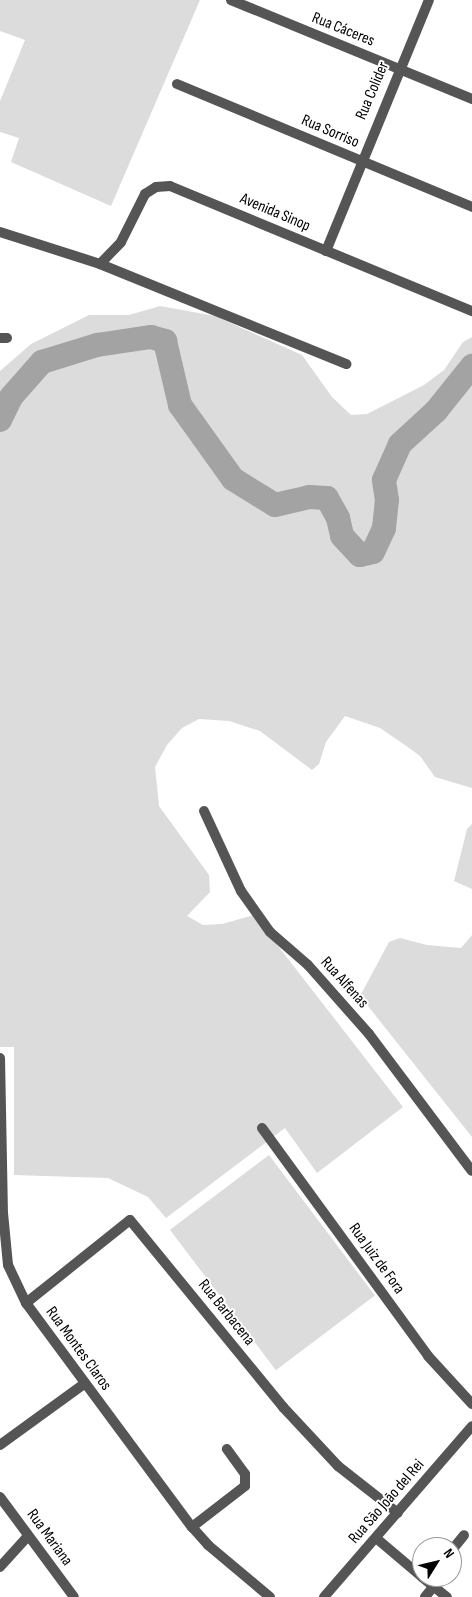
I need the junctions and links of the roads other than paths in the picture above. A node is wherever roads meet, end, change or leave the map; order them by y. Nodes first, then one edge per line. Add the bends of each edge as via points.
1 (231, 0) edge
2 (429, 0) edge
3 (398, 69) junction
4 (177, 84) dead end
5 (472, 99) edge
6 (360, 161) junction
7 (472, 208) edge
8 (0, 232) edge
9 (326, 251) junction
10 (100, 264) junction
11 (472, 311) edge
12 (346, 364) dead end
13 (204, 811) dead end
14 (0, 1058) edge
15 (262, 1128) dead end
16 (472, 1171) edge
17 (26, 1303) junction
18 (84, 1384) junction
19 (472, 1404) edge
20 (472, 1426) edge
21 (0, 1445) edge
22 (227, 1448) dead end
23 (0, 1497) edge
24 (398, 1513) junction
25 (192, 1527) junction
26 (464, 1535) dead end
27 (28, 1536) junction
28 (376, 1538) junction
29 (462, 1538) edge
30 (0, 1567) edge
31 (412, 1568) edge
32 (435, 1587) edge
33 (74, 1597) edge
34 (270, 1597) edge
35 (324, 1597) edge
36 (446, 1597) edge

1 - 3 street, Rua Cáceres
2 - 3 street, Rua Colider
3 - 5 street, Rua Cáceres
3 - 6 street, Rua Colider
4 - 6 street, Rua Sorriso
6 - 7 street, Rua Sorriso
6 - 9 street, Rua Colider
8 - 10 street
9 - 10 street, Avenida Sinop via 170,186 161,186 146,194 121,242
9 - 11 street, Avenida Sinop
10 - 12 street
13 - 16 street, Rua Alfenas via 241,891 270,932 308,965 369,1034
14 - 17 street, Rua Montes Claros via 3,1213 8,1265
15 - 19 street, Rua Juiz de Fora via 428,1356
17 - 18 street, Rua Montes Claros
17 - 24 street, Rua Barbacena via 130,1220 283,1407 338,1466
18 - 21 street
18 - 25 street, Rua Montes Claros
20 - 24 street, Rua São João del Rei
22 - 25 street via 245,1474 245,1486
23 - 27 street, Rua Mariana
24 - 28 street, Rua São João del Rei
25 - 34 street, Rua Montes Claros via 208,1545
26 - 29 street
27 - 30 street
27 - 33 street, Rua Mariana
28 - 31 street
28 - 35 street, Rua São João del Rei
32 - 36 street

